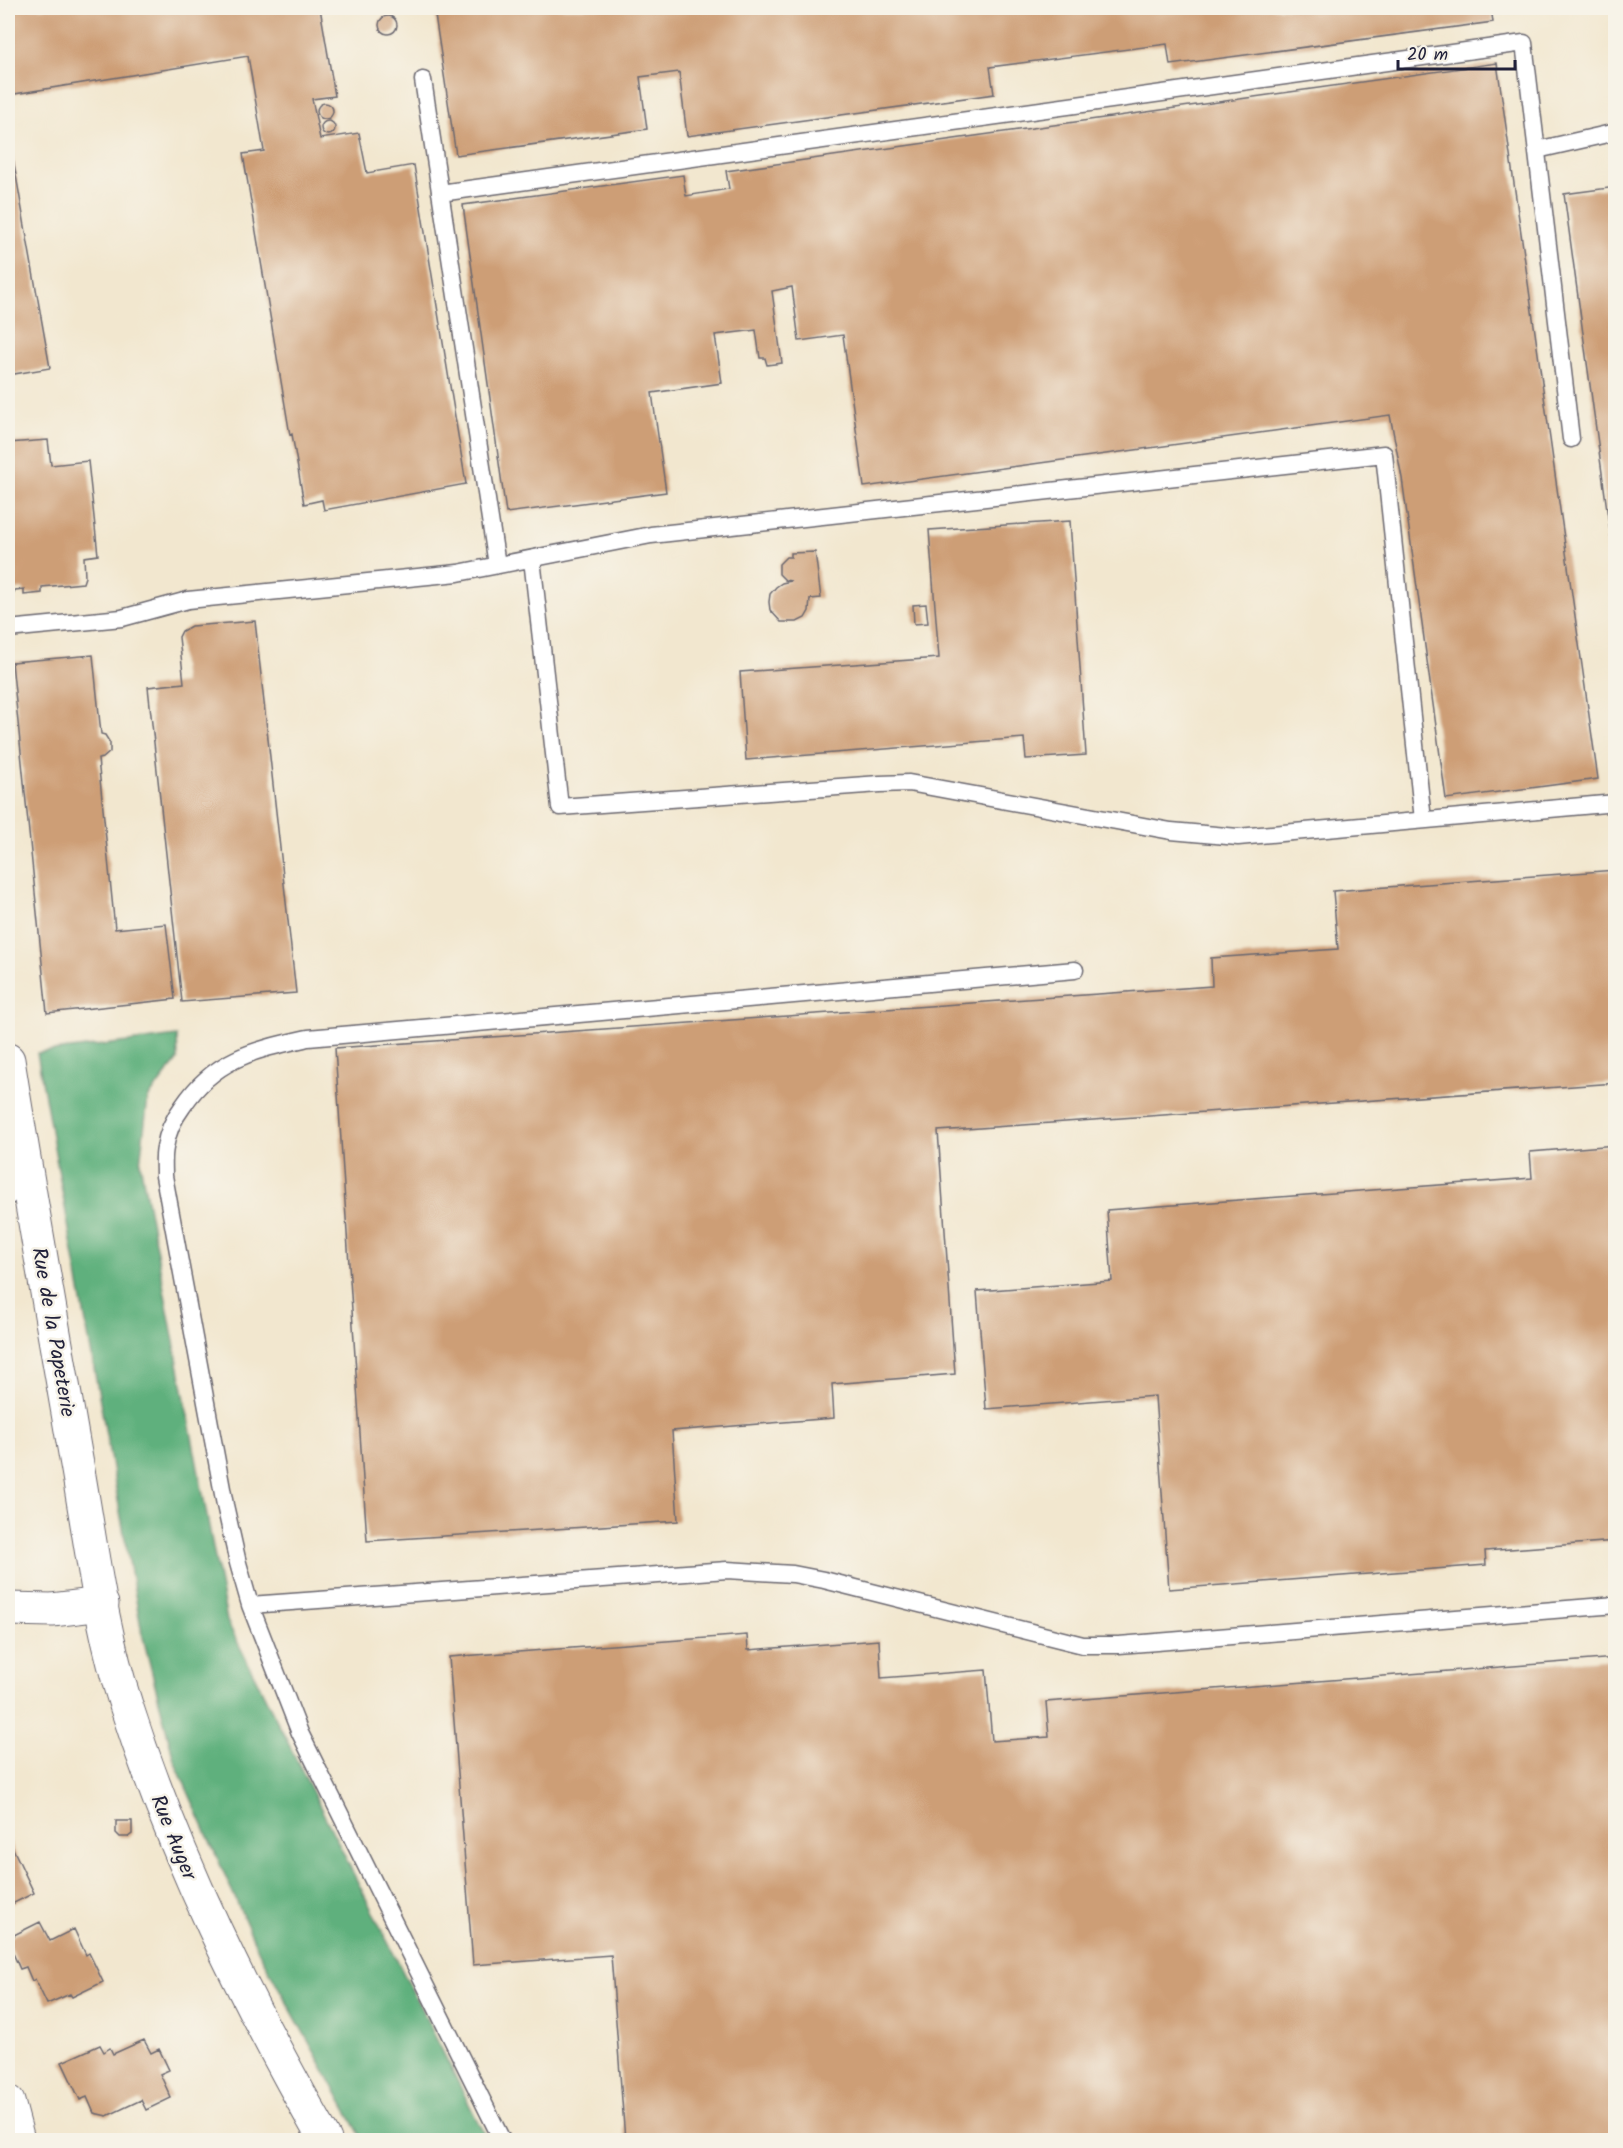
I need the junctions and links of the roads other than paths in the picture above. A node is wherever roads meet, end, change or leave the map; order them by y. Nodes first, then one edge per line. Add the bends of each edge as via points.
1 (423, 80) dead end
2 (1616, 132) edge
3 (1537, 150) junction
4 (440, 193) junction
5 (1572, 439) dead end
6 (532, 559) junction
7 (497, 565) junction
8 (8, 629) edge
9 (1616, 803) edge
10 (1423, 820) junction
11 (1075, 970) dead end
12 (8, 1060) edge
13 (17, 1188) edge
14 (102, 1604) junction
15 (250, 1605) junction
16 (1616, 1605) edge
17 (8, 1609) edge
18 (8, 2102) edge
19 (18, 2140) edge
20 (325, 2140) edge
21 (502, 2140) edge

1 - 4 lane
2 - 3 lane
3 - 4 lane via 1524,43
3 - 5 lane
4 - 7 lane
6 - 7 lane
6 - 10 lane via 560,807 909,783 1205,835 1238,837
6 - 10 lane via 651,535 1384,454
7 - 8 lane via 458,573 188,600 122,618
9 - 10 lane
11 - 15 lane via 308,1038 242,1056 215,1070 192,1092 174,1119 165,1147 164,1176 225,1505
12 - 13 street, Rue de la Papeterie
13 - 14 street, Rue de la Papeterie
14 - 17 street via 52,1610
14 - 20 street, Rue Auger via 125,1704 180,1852 245,1994
15 - 16 lane via 727,1570 760,1571 824,1580 1083,1645 1119,1645
15 - 21 lane via 300,1733
18 - 19 street

